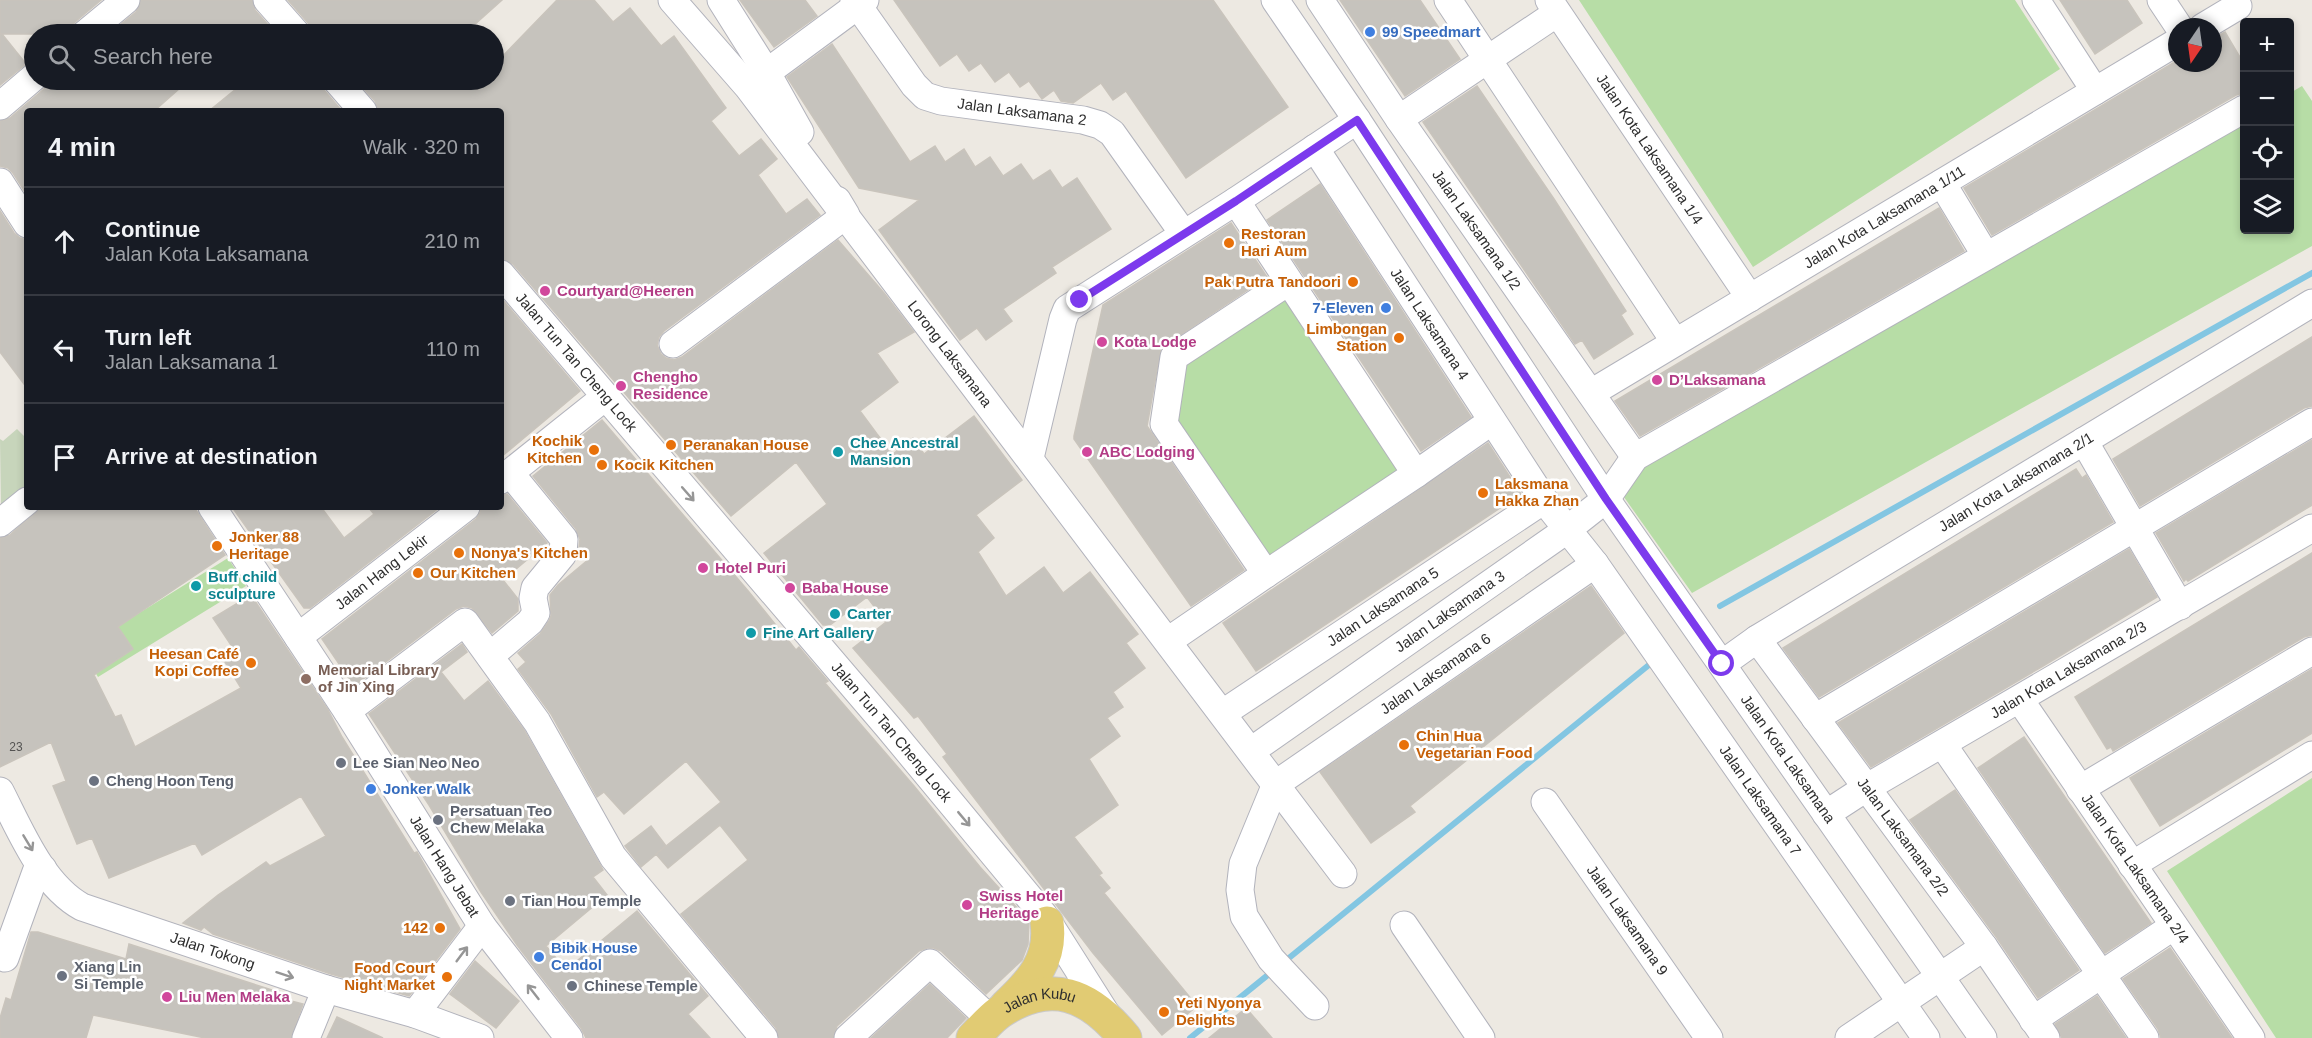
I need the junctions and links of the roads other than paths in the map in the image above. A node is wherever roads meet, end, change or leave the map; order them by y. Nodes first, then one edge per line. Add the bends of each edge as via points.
1 (126, 0) edge
2 (267, 0) edge
3 (672, 0) edge
4 (721, 0) edge
5 (1275, 0) edge
6 (1320, 0) edge
7 (1448, 0) edge
8 (2036, 0) edge
9 (2161, 0) edge
10 (859, 2) edge
11 (1553, 6) edge
12 (2238, 6) dead end
13 (2173, 18) edge
14 (2218, 18) edge
15 (97, 24) edge
16 (288, 24) edge
17 (2168, 47) edge
18 (1488, 60) junction
19 (758, 80) junction
20 (24, 86) edge
21 (345, 90) edge
22 (2095, 92) junction
23 (0, 106) edge
24 (360, 108) edge
25 (2240, 111) edge
26 (1400, 119) junction
27 (1357, 120) junction
28 (1315, 148) junction
29 (0, 182) edge
30 (1942, 183) junction
31 (1236, 201) junction
32 (846, 215) junction
33 (24, 219) edge
34 (1183, 233) junction
35 (1986, 256) junction
36 (504, 278) edge
37 (1288, 282) junction
38 (1750, 298) junction
39 (2312, 303) edge
40 (1676, 342) junction
41 (673, 344) dead end
42 (1591, 393) junction
43 (605, 397) junction
44 (1492, 421) junction
45 (2312, 422) edge
46 (2084, 441) junction
47 (1635, 457) junction
48 (1030, 458) junction
49 (1416, 474) junction
50 (505, 476) edge
51 (1606, 499) junction
52 (1544, 500) junction
53 (24, 503) edge
54 (214, 510) edge
55 (462, 510) edge
56 (0, 523) edge
57 (2134, 528) junction
58 (2312, 528) edge
59 (1568, 529) junction
60 (1595, 564) junction
61 (1266, 574) junction
62 (2180, 606) junction
63 (298, 637) junction
64 (1757, 639) junction
65 (1168, 641) junction
66 (2312, 651) edge
67 (490, 656) junction
68 (1722, 664) junction
69 (2020, 700) junction
70 (346, 711) junction
71 (1223, 712) junction
72 (1815, 718) junction
73 (1943, 745) junction
74 (1251, 751) junction
75 (2312, 755) edge
76 (1276, 784) junction
77 (1866, 788) junction
78 (2080, 789) junction
79 (0, 791) edge
80 (1545, 802) dead end
81 (1826, 814) junction
82 (2132, 865) junction
83 (43, 869) junction
84 (1343, 874) dead end
85 (1047, 923) junction
86 (1404, 925) dead end
87 (482, 926) junction
88 (2174, 926) junction
89 (1984, 947) junction
90 (5, 957) dead end
91 (2101, 974) junction
92 (1940, 976) junction
93 (327, 989) junction
94 (1901, 1002) junction
95 (1315, 1006) dead end
96 (416, 1014) junction
97 (988, 1024) edge
98 (1117, 1029) edge
99 (2039, 1029) edge
100 (306, 1038) edge
101 (480, 1038) edge
102 (569, 1038) edge
103 (764, 1038) edge
104 (848, 1038) edge
105 (1481, 1038) edge
106 (1708, 1038) edge
107 (1849, 1038) edge
108 (1926, 1038) edge
109 (1983, 1038) edge
110 (2145, 1038) edge
111 (2251, 1038) edge

1 - 15 street
2 - 16 street
3 - 19 street, Lorong Laksamana
4 - 19 street
5 - 27 street, Jalan Kota Laksamana
6 - 26 street, Jalan Laksamana 1/2
7 - 18 street
8 - 22 street
9 - 13 street
10 - 19 street
10 - 34 street, Jalan Laksamana 2 via 925,96 1083,120 1112,133
11 - 18 street
11 - 38 street, Jalan Kota Laksamana 1/4
12 - 14 street
17 - 22 street, Jalan Kota Laksamana 1/11
18 - 26 street
18 - 40 street
19 - 32 street, Lorong Laksamana
20 - 23 street
21 - 24 street
22 - 30 street, Jalan Kota Laksamana 1/11
25 - 35 street
26 - 42 street, Jalan Laksamana 1/2
27 - 28 street
27 - 51 street, Jalan Kota Laksamana
28 - 31 street
28 - 44 street, Jalan Laksamana 4
29 - 33 street
30 - 35 street
30 - 38 street, Jalan Kota Laksamana 1/11
31 - 34 street
31 - 37 street
32 - 41 street
32 - 48 street, Lorong Laksamana
34 - 48 street via 1067,309
35 - 47 street
36 - 43 street, Jalan Tun Tan Cheng Lock
37 - 49 street
37 - 61 street via 1174,357 1164,424
38 - 40 street, Jalan Kota Laksamana 1/11
39 - 46 street, Jalan Kota Laksamana 2/1
40 - 42 street, Jalan Kota Laksamana 1/11
42 - 47 street, Jalan Laksamana 1/2
43 - 50 street
43 -> 85 street, Jalan Tun Tan Cheng Lock via 888,727
44 - 49 street
44 - 52 street, Jalan Laksamana 4
45 - 57 street
46 - 57 street
46 - 64 street, Jalan Kota Laksamana 2/1
47 - 51 street, Jalan Laksamana 3
48 - 65 street, Lorong Laksamana
49 - 61 street
50 - 67 street via 564,539 562,554 535,588 536,613
51 - 59 street, Jalan Laksamana 3
51 - 68 street, Jalan Kota Laksamana
52 - 59 street, Jalan Laksamana 4
52 - 71 street, Jalan Laksamana 5
53 - 56 street
54 - 63 street, Jalan Hang Jebat
55 - 63 street, Jalan Hang Lekir
57 - 62 street
57 - 72 street
58 - 62 street, Jalan Kota Laksamana 2/3
59 - 60 street, Jalan Laksamana 7
59 - 74 street, Jalan Laksamana 3
60 - 76 street, Jalan Laksamana 6
60 - 94 street, Jalan Laksamana 7
61 - 65 street
62 - 69 street, Jalan Kota Laksamana 2/3
63 - 70 street, Jalan Hang Jebat
64 - 68 street, Jalan Kota Laksamana 2/1
64 - 72 street, Jalan Laksamana 2/2
65 - 71 street, Lorong Laksamana
66 - 78 street
67 - 70 street via 465,622
67 - 103 street via 537,722 613,857
68 - 81 street, Jalan Kota Laksamana
69 - 73 street, Jalan Kota Laksamana 2/3
69 - 78 street, Jalan Kota Laksamana 2/4
70 - 87 street, Jalan Hang Jebat
71 - 74 street, Lorong Laksamana
72 - 77 street, Jalan Laksamana 2/2
73 - 77 street, Jalan Kota Laksamana 2/3
73 - 91 street
74 - 76 street, Lorong Laksamana
75 - 82 street
76 - 84 street, Lorong Laksamana
76 - 95 street via 1242,864 1244,916 1271,959
77 - 81 street, Jalan Kota Laksamana 2/3
77 - 89 street, Jalan Laksamana 2/2
78 - 82 street, Jalan Kota Laksamana 2/4
79 -> 83 street, Jalan Tokong
80 - 106 street, Jalan Laksamana 9
81 - 92 street, Jalan Kota Laksamana
82 - 88 street, Jalan Kota Laksamana 2/4
83 - 90 street via 36,872
83 -> 93 street, Jalan Tokong via 57,890 82,907
85 - 97 main road via 1047,949 1042,963
85 - 98 street, Jalan Tun Tan Cheng Lock
86 - 105 street
96 -> 87 street
102 -> 87 street, Jalan Hang Jebat
88 - 91 street
88 - 111 street, Jalan Kota Laksamana 2/4
89 - 92 street
89 - 99 street, Jalan Laksamana 2/2
91 - 99 street
91 - 110 street
92 - 94 street
92 - 109 street, Jalan Kota Laksamana
93 - 96 street, Jalan Tokong
93 - 100 street
94 - 107 street
94 - 108 street, Jalan Laksamana 7
96 - 101 street, Jalan Tokong
97 - 98 main road, Jalan Kubu via 1030,997 1055,994 1082,999
97 - 104 street via 930,963

